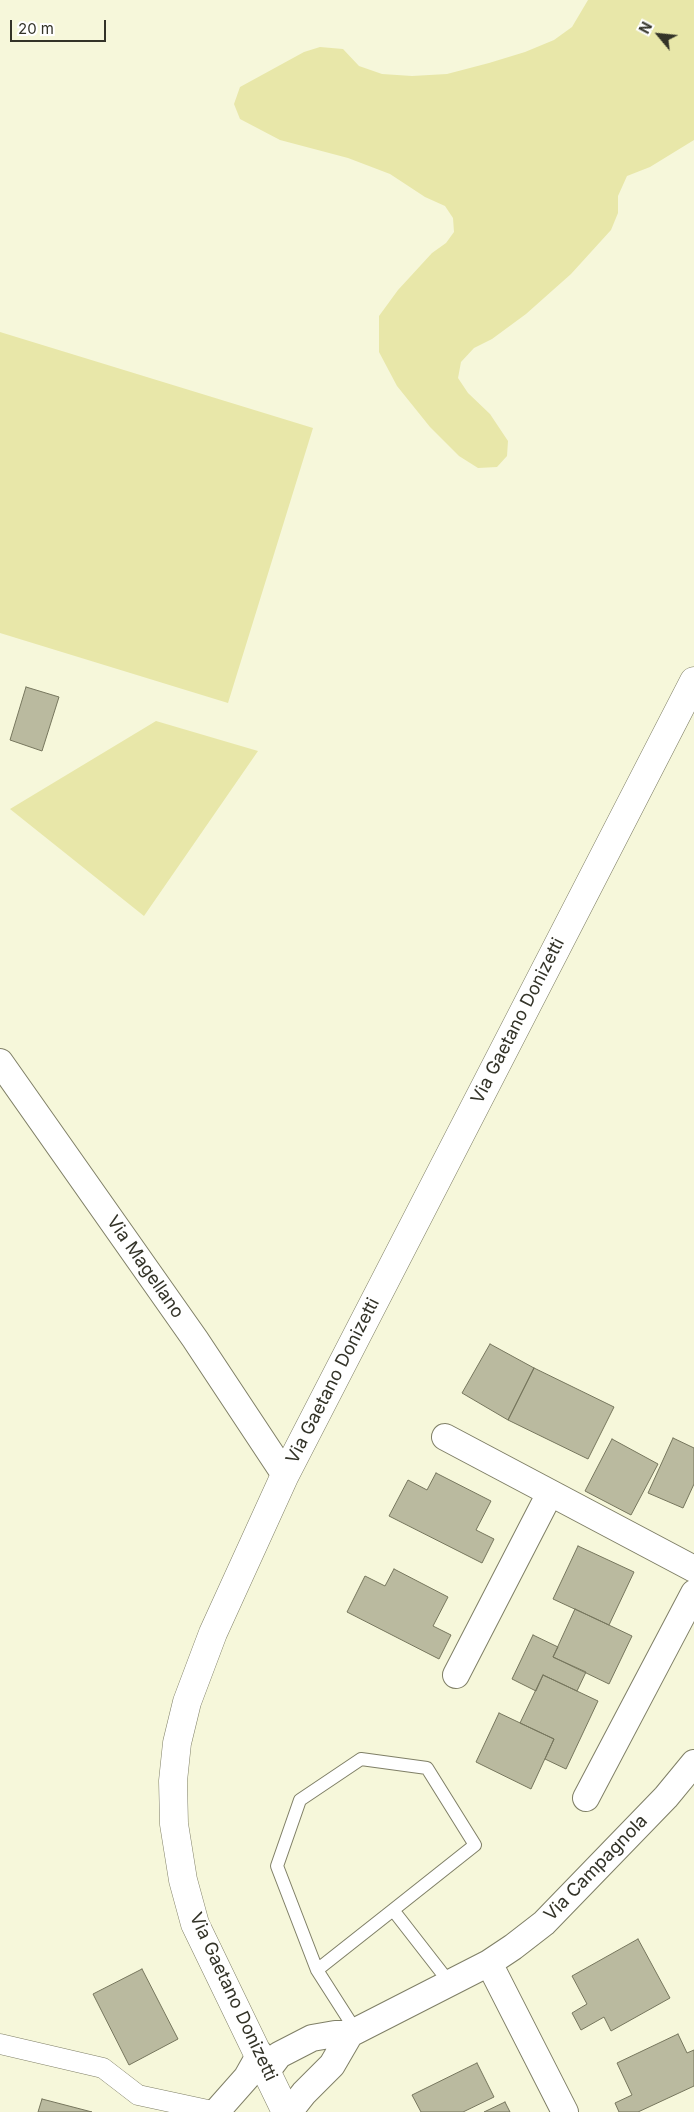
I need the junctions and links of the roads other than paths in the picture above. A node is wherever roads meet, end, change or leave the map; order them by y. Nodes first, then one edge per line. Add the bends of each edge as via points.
1 (694, 681) edge
2 (0, 1062) edge
3 (445, 1437) dead end
4 (285, 1475) junction
5 (550, 1493) junction
6 (694, 1570) edge
7 (694, 1593) edge
8 (456, 1675) dead end
9 (694, 1763) edge
10 (586, 1798) dead end
11 (393, 1910) junction
12 (489, 1963) junction
13 (317, 1970) junction
14 (449, 1982) junction
15 (353, 2033) junction
16 (0, 2044) edge
17 (264, 2062) junction
18 (216, 2112) edge
19 (288, 2112) edge
20 (565, 2112) edge

1 - 4 street, Via Gaetano Donizetti
2 - 4 street, Via Magellano via 195,1339
3 - 5 street
4 - 17 street, Via Gaetano Donizetti via 194,1682 177,1743 173,1781 177,1851 195,1924
5 - 6 street
5 - 8 street
7 - 10 street
9 - 12 street, Via Campagnola via 666,1797 544,1923
11 - 13 lane
11 - 13 lane via 475,1845 427,1768 361,1759 300,1800 277,1866
11 - 14 lane
12 - 14 street, Via Campagnola
12 - 20 street
13 - 15 lane
14 - 15 street, Via Campagnola
15 - 17 street, Via Campagnola via 312,2038
15 - 19 street via 332,2065
16 - 18 street via 103,2068 138,2095
17 - 18 street, Via Campagnola
17 - 19 street, Via Gaetano Donizetti

